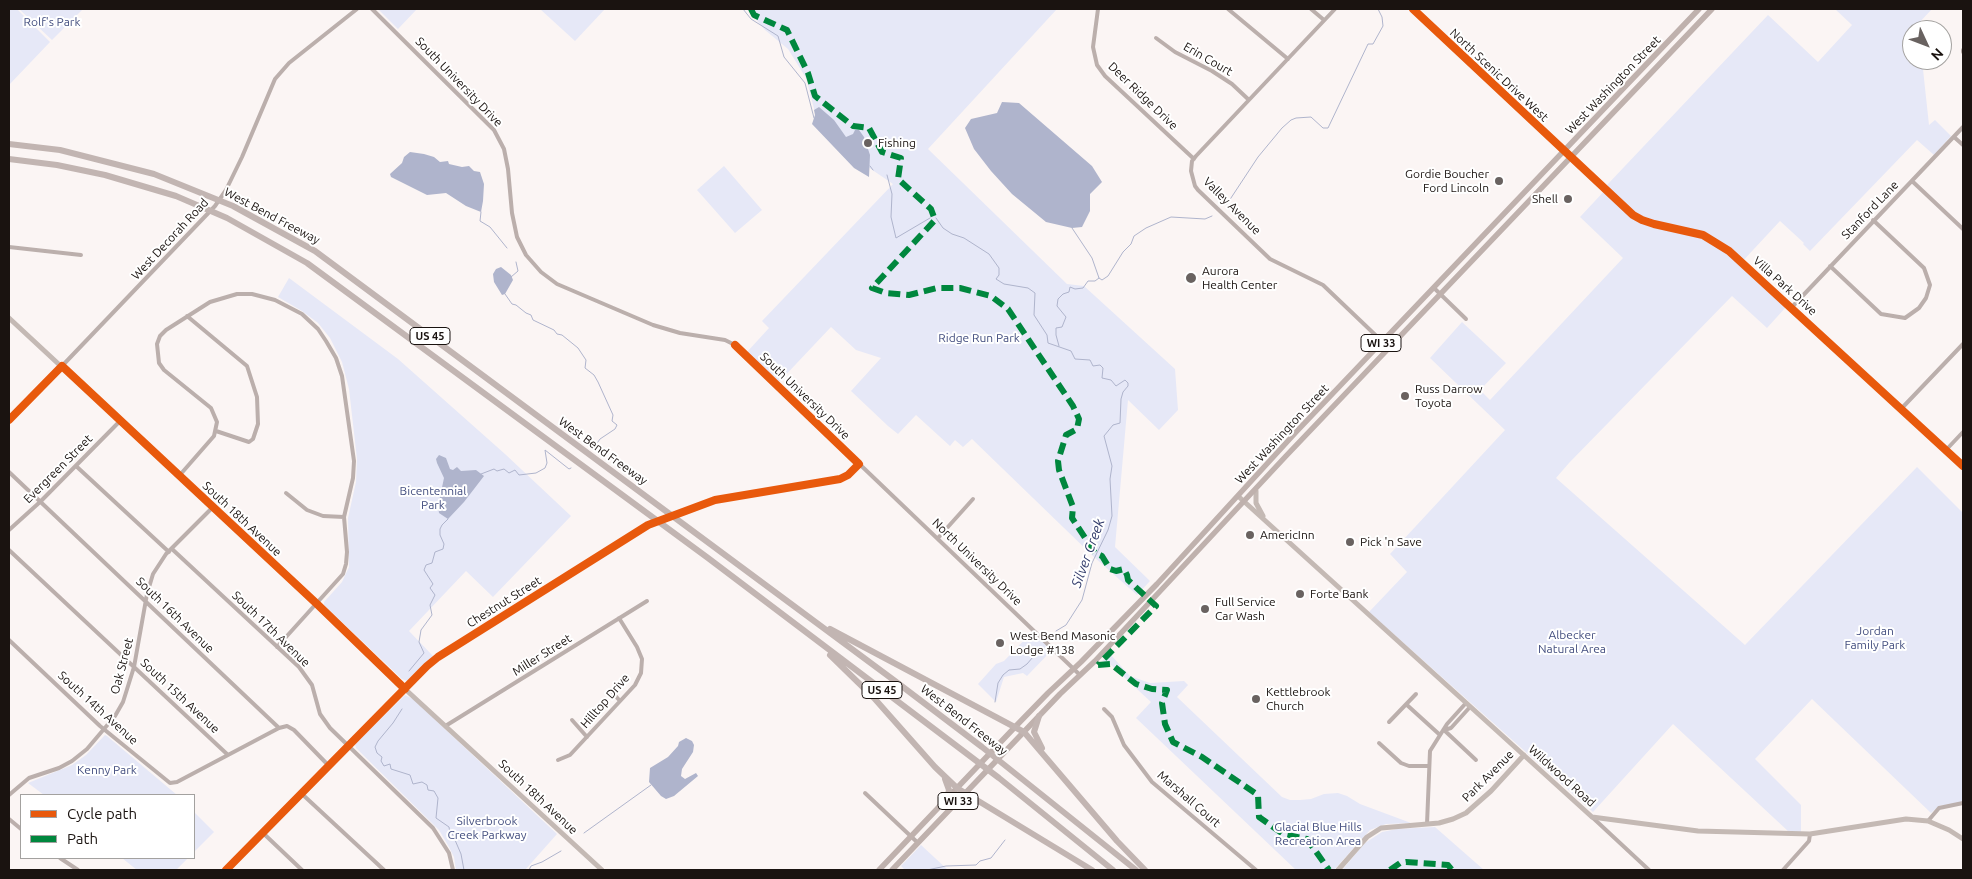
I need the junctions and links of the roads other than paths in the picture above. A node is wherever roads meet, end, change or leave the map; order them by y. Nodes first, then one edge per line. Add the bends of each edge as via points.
1 (356, 9) edge
2 (372, 9) edge
3 (1098, 9) edge
4 (1228, 9) edge
5 (1312, 9) edge
6 (1335, 9) edge
7 (1413, 9) edge
8 (1699, 9) edge
9 (1712, 9) edge
10 (1324, 20) junction
11 (1156, 38) dead end
12 (1288, 59) junction
13 (1249, 100) junction
14 (1963, 127) edge
15 (1954, 137) junction
16 (9, 144) edge
17 (1963, 145) edge
18 (1564, 151) junction
19 (1570, 157) junction
20 (9, 159) edge
21 (1194, 159) junction
22 (1912, 181) junction
23 (1873, 220) junction
24 (1963, 229) edge
25 (9, 247) edge
26 (81, 255) dead end
27 (1830, 266) junction
28 (1434, 288) junction
29 (1441, 295) junction
30 (1792, 307) junction
31 (187, 316) junction
32 (9, 318) edge
33 (1466, 319) dead end
34 (1382, 342) junction
35 (1963, 344) edge
36 (1389, 348) junction
37 (62, 366) junction
38 (1901, 409) junction
39 (9, 420) edge
40 (120, 421) junction
41 (216, 431) junction
42 (1963, 432) edge
43 (1946, 450) junction
44 (859, 464) junction
45 (76, 466) junction
46 (1963, 466) edge
47 (9, 472) edge
48 (179, 476) junction
49 (1256, 490) junction
50 (286, 493) dead end
51 (1238, 496) junction
52 (973, 499) dead end
53 (40, 502) junction
54 (1245, 502) junction
55 (212, 508) junction
56 (344, 517) junction
57 (1266, 521) junction
58 (9, 530) edge
59 (938, 538) junction
60 (9, 550) edge
61 (170, 551) junction
62 (647, 601) dead end
63 (146, 602) junction
64 (318, 604) junction
65 (808, 617) junction
66 (619, 618) junction
67 (795, 624) junction
68 (9, 640) edge
69 (277, 647) junction
70 (134, 666) junction
71 (1074, 668) junction
72 (1080, 675) junction
73 (405, 689) junction
74 (612, 692) dead end
75 (1416, 694) dead end
76 (620, 701) junction
77 (1407, 704) junction
78 (1468, 705) junction
79 (1104, 709) dead end
80 (1039, 716) junction
81 (572, 720) dead end
82 (1389, 722) dead end
83 (447, 726) junction
84 (1015, 727) junction
85 (279, 728) junction
86 (105, 730) junction
87 (1444, 730) junction
88 (1024, 732) junction
89 (1440, 735) junction
90 (587, 737) junction
91 (1379, 743) dead end
92 (349, 746) junction
93 (1044, 754) junction
94 (228, 755) junction
95 (1524, 755) junction
96 (558, 760) dead end
97 (1476, 760) dead end
98 (329, 766) junction
99 (1428, 766) junction
100 (945, 778) junction
101 (957, 788) junction
102 (865, 793) dead end
103 (302, 794) junction
104 (964, 794) junction
105 (9, 795) edge
106 (947, 798) junction
107 (1963, 803) edge
108 (1592, 817) junction
109 (9, 818) edge
110 (1928, 821) junction
111 (1427, 824) junction
112 (20, 828) edge
113 (263, 833) junction
114 (1810, 834) junction
115 (911, 837) junction
116 (1963, 839) edge
117 (918, 843) junction
118 (62, 859) edge
119 (78, 870) edge
120 (226, 870) edge
121 (302, 870) edge
122 (384, 870) edge
123 (453, 870) edge
124 (602, 870) edge
125 (879, 870) edge
126 (892, 870) edge
127 (1092, 870) edge
128 (1113, 870) edge
129 (1136, 870) edge
130 (1145, 870) edge
131 (1256, 870) edge
132 (1338, 870) edge
133 (1650, 870) edge
134 (1783, 870) edge

1 - 37 street, West Decorah Road via 288,63 275,79 226,190 215,206
2 - 44 street, South University Drive via 494,130 504,149 517,237 541,272 556,284 653,325 735,345
3 - 21 street, Deer Ridge Drive via 1094,47 1097,65
4 - 12 street
5 - 10 street
6 - 10 street
7 - 18 street, North Scenic Drive West
8 - 18 main road, West Washington Street / WI 33
9 - 19 main road, West Washington Street / WI 33
10 - 12 street
11 - 13 street, Erin Court via 1232,84
12 - 13 street
13 - 21 street
14 - 15 street, Stanford Lane
15 - 17 street
15 - 22 street, Stanford Lane
16 - 65 highway, West Bend Freeway / US 45 via 60,150 154,174 233,206 315,252
18 - 19 street, North Scenic Drive West
18 - 28 main road, West Washington Street / WI 33
19 - 29 main road, West Washington Street / WI 33
19 - 30 street, Villa Park Drive via 1634,215 1716,242
20 - 67 highway, West Bend Freeway / US 45 via 66,167 176,196 227,218 308,263
21 - 34 street, Valley Avenue via 1191,171 1198,190 1270,259 1323,285
22 - 23 street, Stanford Lane
22 - 24 street
23 - 27 street, Stanford Lane
23 - 27 street via 1924,268 1930,285 1919,308 1905,318 1881,314
25 - 26 street
27 - 30 street, Stanford Lane
28 - 29 street
28 - 34 main road, West Washington Street / WI 33
29 - 33 street
29 - 36 main road, West Washington Street / WI 33
30 - 38 street, Villa Park Drive
31 - 41 street via 160,336 157,344 159,363 211,408 217,422
31 - 41 street via 247,366 256,397 258,424 253,439 249,442
31 - 56 street via 221,298 252,294 275,300 302,314 318,329 336,358 342,376 354,462
32 - 37 street, South 18th Avenue
34 - 36 street, Valley Avenue
34 - 51 main road, West Washington Street / WI 33
35 - 38 street
36 - 49 main road, West Washington Street / WI 33
37 - 39 street, West Decorah Road
37 - 40 street, South 18th Avenue
38 - 43 street, Villa Park Drive
40 - 45 street, Evergreen Street
40 - 48 street, South 18th Avenue
41 - 48 street
42 - 43 street
43 - 46 street, Villa Park Drive
44 - 59 street, North University Drive
44 - 73 street, Chestnut Street via 840,479 715,500 648,525 438,657
45 - 53 street, Evergreen Street
45 - 61 street, South 17th Avenue
47 - 53 street, South 16th Avenue
48 - 55 street, South 18th Avenue
49 - 54 main road, West Washington Street / WI 33
49 - 57 street via 1256,503
50 - 56 street via 307,510 323,516
51 - 54 street, Wildwood Road
51 - 71 main road, West Washington Street / WI 33
52 - 59 street
53 - 58 street, Evergreen Street
53 - 63 street, South 16th Avenue
54 - 57 street, Wildwood Road
54 - 72 main road, West Washington Street / WI 33
55 - 61 street, Oak Street
55 - 64 street, South 18th Avenue
56 - 64 street via 346,564 343,574
57 - 78 street, Wildwood Road
59 - 71 street, North University Drive
60 - 70 street, South 15th Avenue
61 - 63 street, Oak Street via 153,574
61 - 69 street, South 17th Avenue
62 - 66 street, Miller Street
63 - 70 street, Oak Street
63 - 85 street, South 16th Avenue
64 - 69 street
64 - 73 street, South 18th Avenue
65 - 84 highway
65 - 129 highway, West Bend Freeway / US 45 via 1008,768
66 - 76 street, Hilltop Drive via 642,659 641,673 635,686
66 - 83 street, Miller Street
67 - 100 highway via 848,671
67 - 128 highway, West Bend Freeway / US 45 via 999,778
68 - 86 street, South 14th Avenue
69 - 92 street, South 17th Avenue via 307,677 320,714
70 - 86 street, Oak Street via 123,702
70 - 94 street, South 15th Avenue
71 - 72 street, North University Drive
71 - 84 main road, West Washington Street / WI 33
72 - 80 main road, West Washington Street / WI 33
73 - 83 street, South 18th Avenue
73 - 92 street, Chestnut Street
74 - 76 street
75 - 77 street
76 - 90 street, Hilltop Drive
77 - 82 street
77 - 89 street
78 - 87 street via 1451,728
78 - 95 street, Wildwood Road
79 - 131 street, Marshall Court via 1112,717 1124,745 1152,782
80 - 88 main road, West Washington Street / WI 33
80 - 93 highway via 1034,732
81 - 90 street
83 - 124 street, South 18th Avenue
84 - 88 highway
84 - 101 main road, West Washington Street / WI 33
85 - 94 street
85 - 98 street, South 16th Avenue via 287,726 294,730
86 - 94 street, South 14th Avenue via 170,783
86 - 105 street, Oak Street via 72,761 29,778
87 - 89 street
87 - 97 street
88 - 93 highway
88 - 104 main road, West Washington Street / WI 33
89 - 99 street via 1430,751
90 - 96 street, Hilltop Drive via 570,755
91 - 99 street via 1401,763
92 - 98 street, Chestnut Street
92 - 123 street, South 17th Avenue via 433,828 449,853
93 - 130 highway
95 - 108 street, Wildwood Road
95 - 111 street, Park Avenue via 1477,805 1453,820
98 - 103 street, Chestnut Street
99 - 111 street
100 - 101 highway
100 - 106 highway via 949,790
101 - 104 highway
101 - 106 main road, West Washington Street / WI 33
102 - 115 street
103 - 113 street, Chestnut Street
103 - 122 street
104 - 117 main road, West Washington Street / WI 33
104 - 127 highway
106 - 115 main road, West Washington Street / WI 33
107 - 110 street via 1939,808
108 - 114 street, Wildwood Road via 1698,831
108 - 133 street
109 - 112 street
110 - 114 street, Wildwood Road via 1906,819
110 - 116 street, Wildwood Road
111 - 132 street, Park Avenue via 1381,828 1367,837
113 - 120 street, Chestnut Street
113 - 121 street
114 - 134 street via 1809,841
115 - 117 street
115 - 125 main road, West Washington Street / WI 33
117 - 126 main road, West Washington Street / WI 33
118 - 119 street

